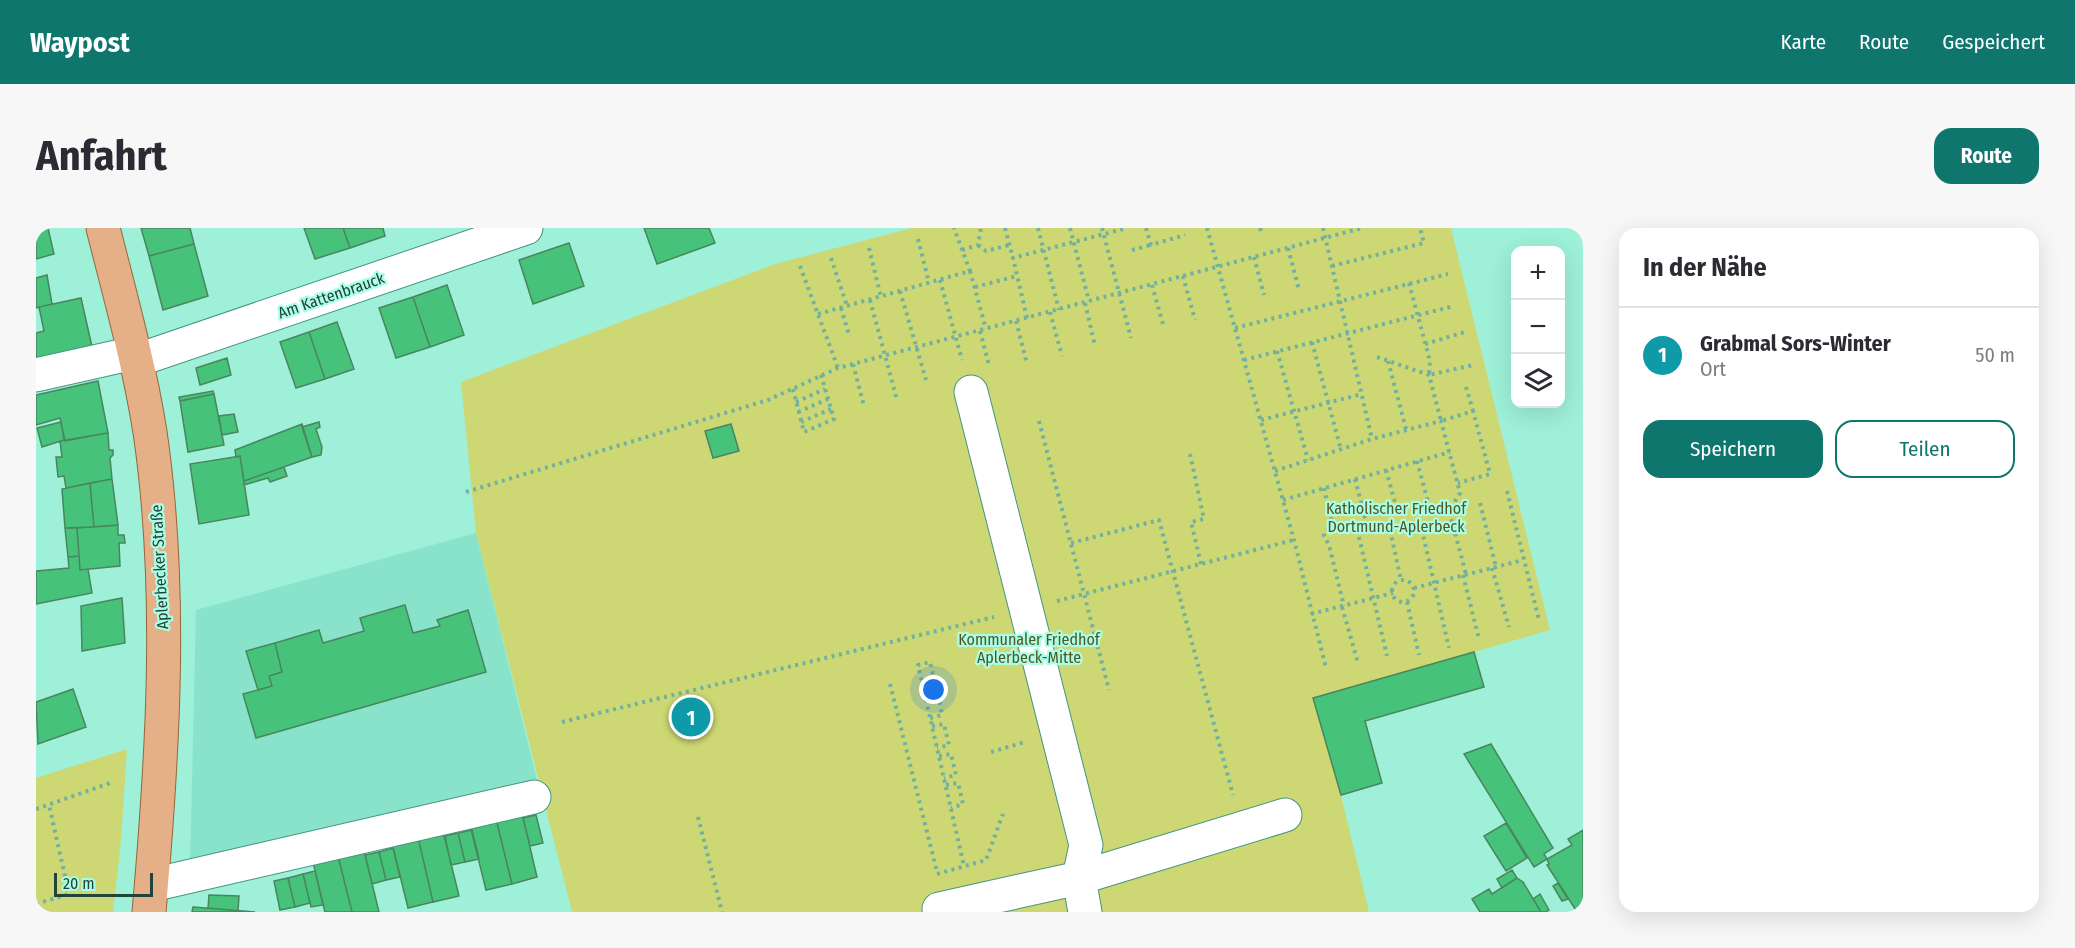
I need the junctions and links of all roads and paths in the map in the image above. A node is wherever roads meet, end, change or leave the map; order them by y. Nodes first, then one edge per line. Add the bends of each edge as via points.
1 (103, 228) edge
2 (526, 228) edge
3 (954, 228) edge
4 (981, 228) edge
5 (1005, 228) edge
6 (1038, 228) edge
7 (1070, 228) edge
8 (1102, 228) edge
9 (1127, 228) edge
10 (1146, 228) edge
11 (1207, 228) edge
12 (1323, 228) edge
13 (1362, 228) edge
14 (1420, 228) edge
15 (1104, 234) junction
16 (1185, 235) dead end
17 (1325, 238) junction
18 (918, 239) dead end
19 (1074, 242) junction
20 (978, 245) junction
21 (1009, 245) junction
22 (1151, 245) junction
23 (869, 248) dead end
24 (1288, 248) junction
25 (962, 249) junction
26 (1043, 250) junction
27 (1132, 250) dead end
28 (1254, 257) junction
29 (831, 258) dead end
30 (1013, 258) junction
31 (800, 266) dead end
32 (1332, 266) junction
33 (1218, 267) junction
34 (970, 271) junction
35 (1448, 274) dead end
36 (1017, 276) junction
37 (1183, 276) junction
38 (940, 280) junction
39 (929, 283) junction
40 (1409, 283) junction
41 (1152, 285) junction
42 (975, 287) junction
43 (1299, 290) dead end
44 (900, 291) junction
45 (1119, 293) junction
46 (1264, 295) dead end
47 (881, 297) junction
48 (870, 300) junction
49 (1340, 301) junction
50 (1087, 302) junction
51 (847, 306) junction
52 (1454, 306) dead end
53 (841, 308) junction
54 (1059, 310) junction
55 (1050, 312) junction
56 (818, 314) junction
57 (1418, 315) junction
58 (1027, 318) junction
59 (1195, 320) dead end
60 (1016, 321) junction
61 (1164, 328) dead end
62 (1235, 328) junction
63 (986, 329) junction
64 (980, 331) junction
65 (1465, 332) dead end
66 (1348, 333) junction
67 (849, 335) dead end
68 (956, 338) junction
69 (1131, 338) dead end
70 (1312, 342) junction
71 (1425, 344) junction
72 (1095, 346) dead end
73 (917, 347) junction
74 (1277, 351) junction
75 (885, 356) junction
76 (1062, 356) dead end
77 (135, 357) junction
78 (1377, 357) dead end
79 (1244, 360) junction
80 (1388, 360) junction
81 (853, 364) junction
82 (1027, 364) dead end
83 (1473, 365) dead end
84 (838, 368) junction
85 (36, 375) edge
86 (821, 375) junction
87 (1430, 375) junction
88 (926, 380) dead end
89 (982, 383) joint
90 (1466, 387) dead end
91 (793, 389) junction
92 (825, 389) junction
93 (1362, 394) junction
94 (828, 399) junction
95 (897, 400) dead end
96 (796, 402) junction
97 (1328, 403) junction
98 (864, 406) dead end
99 (831, 409) junction
100 (1294, 411) junction
101 (1473, 411) junction
102 (798, 412) junction
103 (1261, 420) junction
104 (1039, 421) dead end
105 (1441, 421) junction
106 (801, 422) junction
107 (1406, 429) junction
108 (1372, 439) junction
109 (1341, 450) junction
110 (1450, 452) junction
111 (1190, 454) dead end
112 (1308, 460) junction
113 (1417, 461) junction
114 (1386, 470) junction
115 (1275, 471) junction
116 (1355, 479) junction
117 (1457, 483) junction
118 (1324, 488) junction
119 (1507, 491) dead end
120 (466, 492) dead end
121 (1283, 501) junction
122 (1428, 502) dead end
123 (1480, 503) dead end
124 (1398, 513) dead end
125 (1366, 522) dead end
126 (1420, 522) dead end
127 (1390, 530) dead end
128 (1359, 537) dead end
129 (1294, 540) junction
130 (1071, 543) junction
131 (1523, 560) junction
132 (1202, 564) junction
133 (1494, 567) junction
134 (1173, 571) junction
135 (1465, 575) junction
136 (1401, 580) junction
137 (1435, 582) junction
138 (1414, 588) junction
139 (1393, 593) junction
140 (1084, 594) junction
141 (1374, 598) junction
142 (1407, 602) junction
143 (1343, 607) junction
144 (1026, 609) junction
145 (1311, 614) junction
146 (1539, 620) dead end
147 (1509, 627) dead end
148 (1479, 639) dead end
149 (1449, 648) dead end
150 (1419, 655) dead end
151 (1388, 656) dead end
152 (1358, 663) dead end
153 (1326, 668) dead end
154 (890, 684) dead end
155 (923, 687) junction
156 (1109, 690) dead end
157 (925, 696) junction
158 (930, 718) junction
159 (562, 722) dead end
160 (932, 726) junction
161 (937, 748) junction
162 (939, 756) junction
163 (944, 778) junction
164 (114, 782) dead end
165 (946, 785) junction
166 (534, 797) dead end
167 (49, 805) junction
168 (951, 808) junction
169 (36, 809) edge
170 (1003, 814) dead end
171 (1285, 815) dead end
172 (698, 817) dead end
173 (1242, 828) junction
174 (964, 866) junction
175 (937, 872) junction
176 (1079, 878) junction
177 (151, 899) edge
178 (36, 908) edge
179 (939, 911) edge
180 (722, 912) edge
181 (1085, 912) edge

1 - 77 main road, Aplerbecker Straße
2 - 77 street, Am Kattenbrauck
3 - 25 path
4 - 20 path
5 - 21 path
6 - 26 path
7 - 19 path
8 - 15 path
9 - 15 path
10 - 22 path
11 - 33 path
12 - 17 path
13 - 17 path
14 - 32 path via 1424,243
15 - 19 path
15 - 45 path
16 - 22 path
17 - 24 path
17 - 32 path
18 - 39 path
19 - 26 path
19 - 50 path
20 - 21 path via 986,251
20 - 25 path
21 - 30 path
22 - 27 path
23 - 47 path
24 - 28 path
24 - 43 path
25 - 34 path
26 - 30 path
26 - 54 path
28 - 33 path
28 - 46 path
29 - 51 path
30 - 36 path
31 - 56 path
32 - 49 path
33 - 37 path
33 - 62 path
34 - 38 path
34 - 42 path
35 - 40 path
36 - 42 path
36 - 58 path
37 - 41 path
37 - 59 path
38 - 39 path
38 - 68 path
39 - 44 path
40 - 49 path
40 - 57 path
41 - 45 path
41 - 61 path
42 - 63 path
44 - 47 path
44 - 73 path
45 - 50 path
45 - 69 path
47 - 48 path
48 - 51 path
48 - 75 path
49 - 62 path
49 - 66 path
50 - 54 path
50 - 72 path
51 - 53 path
52 - 57 path
53 - 56 path
53 - 67 path
54 - 55 path
55 - 58 path
55 - 76 path
56 - 84 path
57 - 66 path
57 - 71 path
58 - 60 path
60 - 63 path
60 - 82 path
62 - 79 path
63 - 64 path
64 - 68 path
64 - 89 path
65 - 71 path
66 - 70 path
66 - 93 path
68 - 73 path
70 - 74 path
70 - 97 path
71 - 87 path
73 - 75 path
73 - 88 path
74 - 79 path
74 - 100 path
75 - 81 path
75 - 95 path
77 - 85 street, Am Kattenbrauck
77 - 177 main road, Aplerbecker Straße via 150,432 162,584 161,759
78 - 80 path
79 - 103 path
80 - 87 path
80 - 107 path
81 - 84 path
81 - 98 path
83 - 87 path
84 - 86 path
86 - 91 path
86 - 92 path
87 - 105 path
89 - 144 street
90 - 101 path
91 - 96 path
91 - 120 path
92 - 94 path
92 - 96 path
93 - 97 path
93 - 108 path
94 - 99 path
94 - 102 path
96 - 102 path
97 - 100 path
97 - 109 path
99 - 106 path
99 - 106 path via 834,419 804,432
100 - 103 path
100 - 112 path
101 - 105 path
101 - 117 path via 1490,474
102 - 106 path
103 - 115 path
104 - 130 path
105 - 107 path
105 - 110 path
107 - 108 path
108 - 109 path
109 - 112 path
110 - 113 path
110 - 117 path
111 - 132 path via 1204,519 1191,522
112 - 115 path
113 - 114 path
113 - 122 path
114 - 116 path
114 - 124 path
115 - 121 path
116 - 118 path
116 - 125 path
117 - 135 path via 1460,493 1449,511
118 - 121 path
118 - 143 path via 1333,528 1324,536
119 - 131 path
121 - 129 path
123 - 133 path
126 - 137 path
127 - 136 path
128 - 141 path
129 - 132 path
129 - 145 path
130 - 134 path via 1159,520
130 - 140 path
131 - 133 path
131 - 146 path
132 - 134 path
133 - 135 path
133 - 147 path
134 - 140 path
134 - 173 path
135 - 137 path
135 - 148 path
136 - 138 path via 1410,582
136 - 139 path via 1394,585
137 - 138 path
137 - 149 path
138 - 142 path
139 - 141 path
139 - 142 path via 1398,601
140 - 144 path
140 - 156 path
141 - 143 path
141 - 151 path
142 - 150 path
143 - 145 path
143 - 152 path
144 - 159 path
144 - 176 street via 1086,845
145 - 153 path
154 - 175 path
155 - 155 path via 935,684 930,662 918,665
155 - 157 path
157 - 158 path
157 - 158 path via 938,693 942,715
158 - 160 path
160 - 161 path
160 - 161 path via 944,724 949,746
161 - 162 path
162 - 163 path
162 - 163 path via 951,754 956,775
163 - 165 path
164 - 167 path
165 - 168 path
165 - 168 path via 958,783 963,804
166 - 177 street
167 - 169 path
167 - 178 path via 69,894
168 - 174 path
170 - 174 path via 986,860
171 - 173 street
172 - 180 path
173 - 176 street
174 - 175 path
175 - 179 path
176 - 179 street
176 - 181 street

